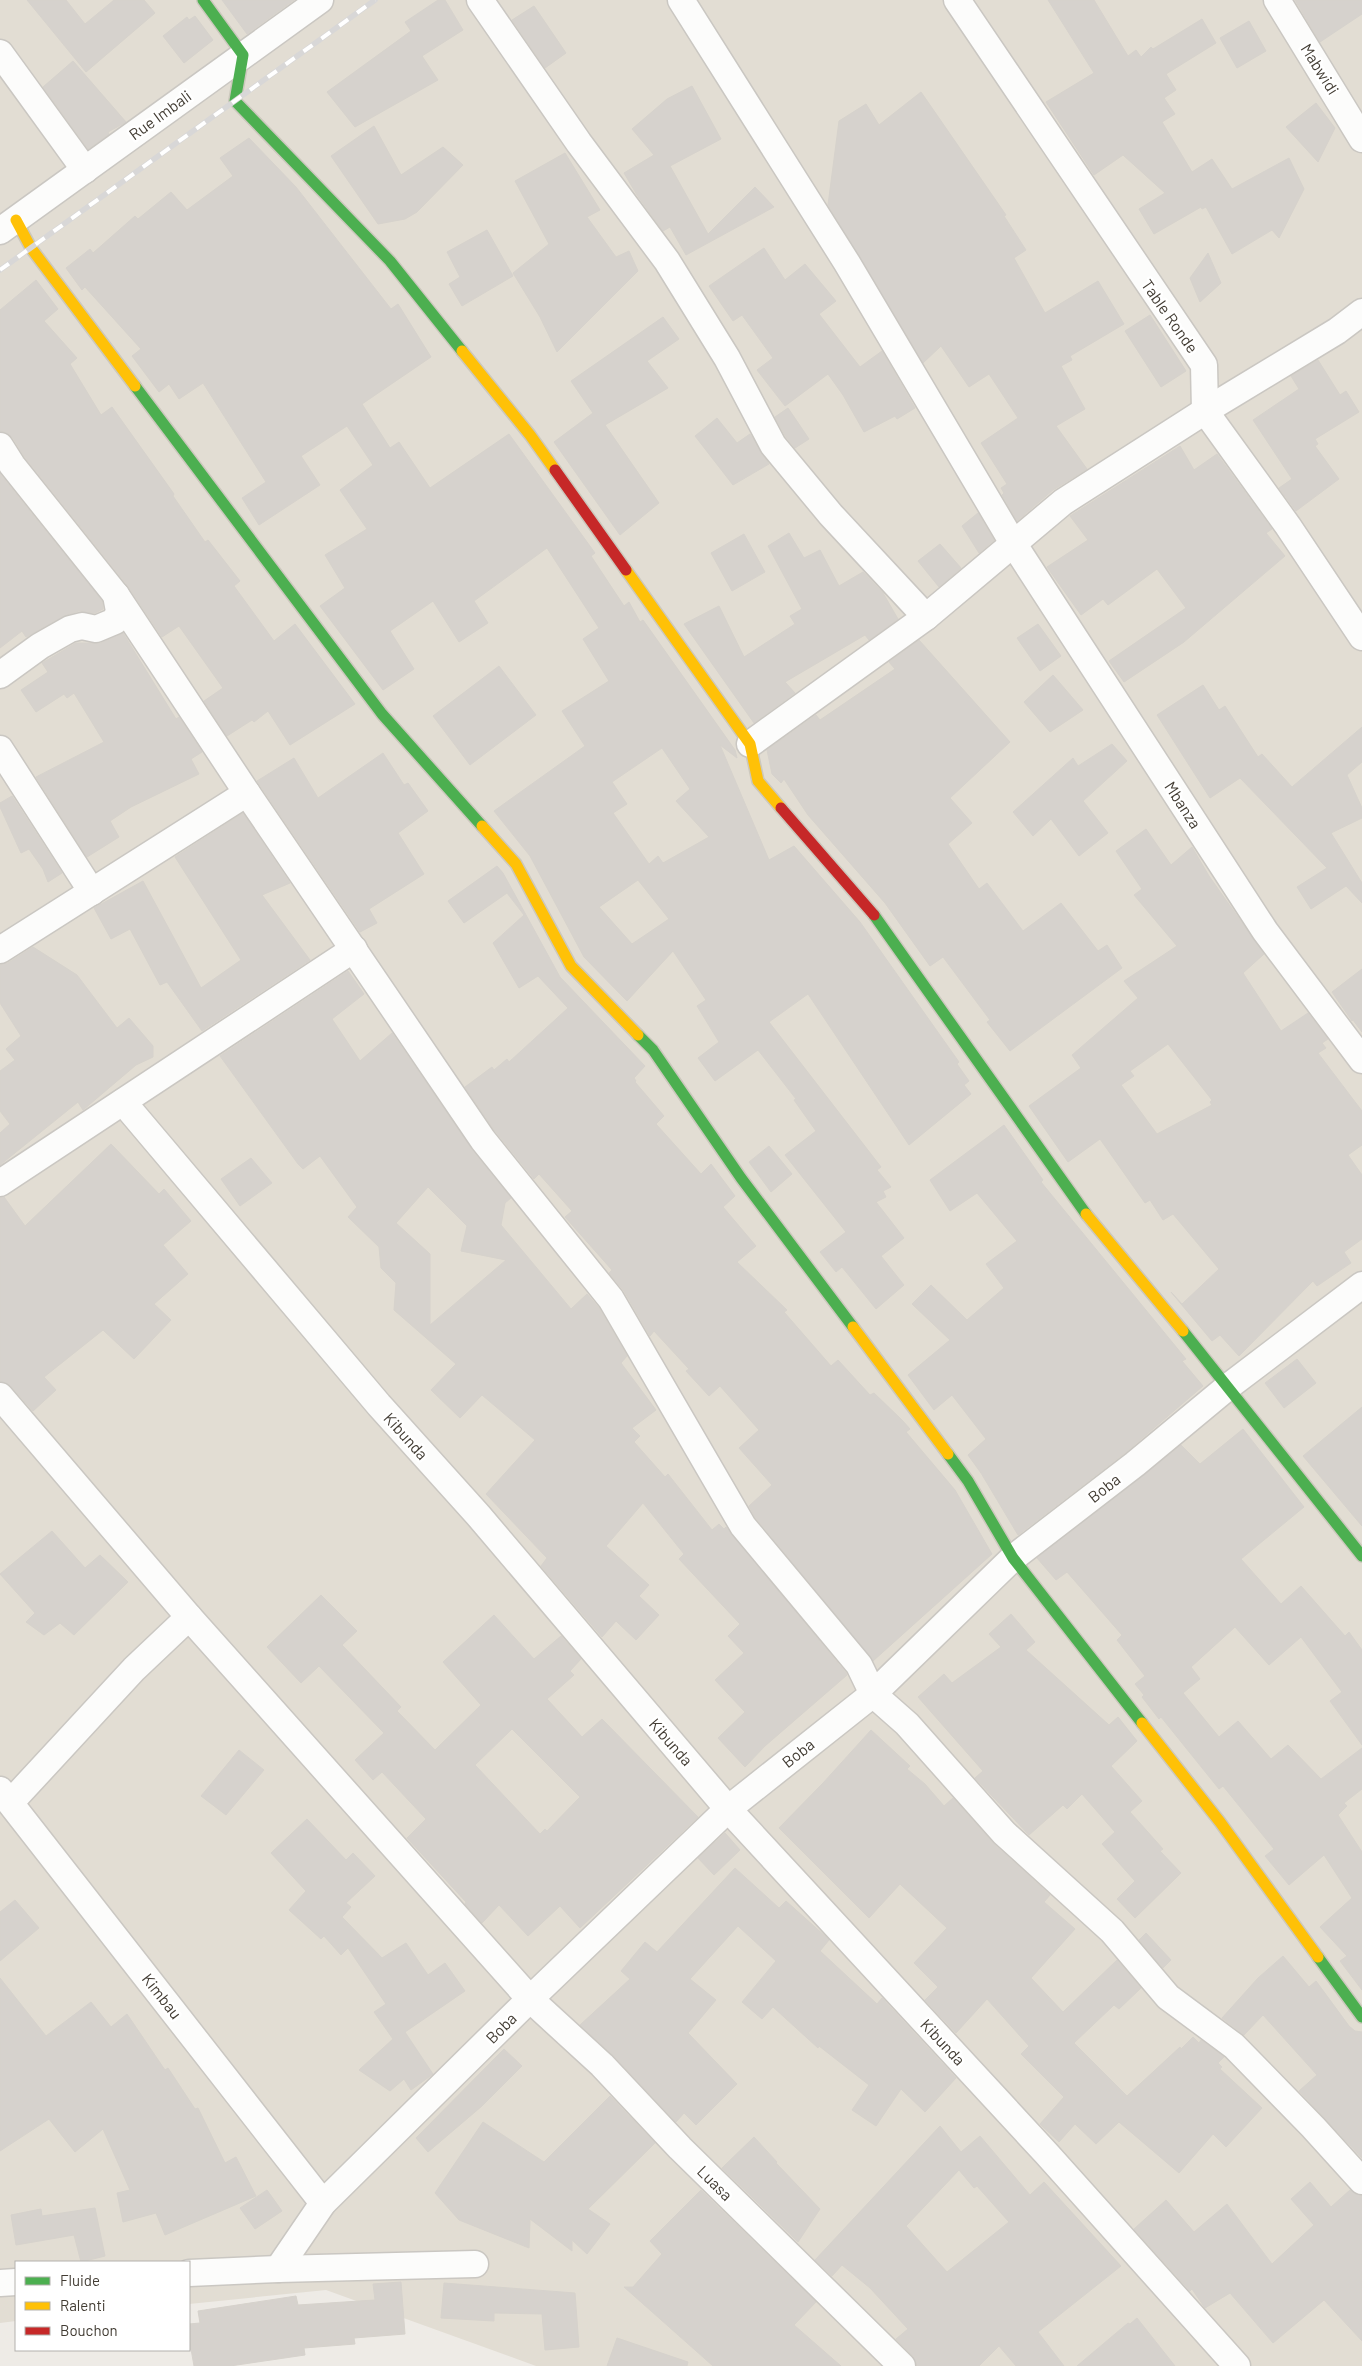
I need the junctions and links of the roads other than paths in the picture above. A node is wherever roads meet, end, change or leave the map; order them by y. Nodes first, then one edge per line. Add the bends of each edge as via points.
1 (203, 0) edge
2 (320, 0) edge
3 (480, 0) edge
4 (681, 0) edge
5 (957, 0) edge
6 (1277, 0) edge
7 (0, 54) edge
8 (243, 55) junction
9 (1362, 139) edge
10 (85, 170) junction
11 (8, 225) edge
12 (1362, 312) edge
13 (1205, 411) junction
14 (0, 446) edge
15 (1013, 543) junction
16 (116, 595) junction
17 (926, 617) junction
18 (1362, 637) edge
19 (0, 674) edge
20 (750, 744) junction
21 (0, 749) edge
22 (247, 793) junction
23 (92, 892) junction
24 (354, 949) junction
25 (0, 950) edge
26 (1362, 1060) edge
27 (123, 1102) junction
28 (0, 1183) edge
29 (1362, 1285) edge
30 (1229, 1386) junction
31 (0, 1396) edge
32 (1362, 1556) edge
33 (1013, 1558) junction
34 (189, 1617) junction
35 (874, 1694) junction
36 (6, 1796) edge
37 (728, 1809) junction
38 (530, 1999) junction
39 (1362, 2017) edge
40 (1362, 2181) edge
41 (323, 2203) junction
42 (475, 2264) dead end
43 (278, 2269) junction
44 (190, 2273) edge
45 (15, 2282) edge
46 (0, 2283) edge
47 (902, 2366) edge
48 (1237, 2366) edge

1 - 8 street
2 - 8 street, Rue Imbali
3 - 17 street via 666,261 727,358 773,446 831,515
4 - 15 street, Mbanza via 847,263
5 - 13 street, Table Ronde via 1204,365
6 - 9 street, Mabwidi
7 - 10 street
8 - 10 street, Rue Imbali
8 - 20 street via 235,101 390,260 530,435
10 - 11 street, Rue Imbali
11 - 33 street via 31,248 376,706 516,864 571,966 654,1050 741,1178 968,1481
12 - 13 street via 1337,331
13 - 15 street via 1063,502
13 - 18 street via 1288,526
14 - 16 street
15 - 17 street
15 - 26 street, Mbanza via 1265,931
16 - 19 street via 119,611 115,621 96,629 70,628
16 - 22 street
17 - 20 street
20 - 30 street via 758,782 872,912 1086,1214
21 - 23 street
22 - 23 street
22 - 24 street
23 - 25 street
24 - 27 street
24 - 35 street via 483,1140 611,1299 743,1526 859,1665
27 - 28 street
27 - 37 street, Kibunda via 378,1405 478,1514
29 - 30 street, Boba
30 - 32 street
30 - 33 street, Boba
31 - 34 street, Luasa
33 - 35 street, Boba
33 - 39 street via 1220,1822
34 - 36 street
34 - 38 street, Luasa
35 - 37 street, Boba
35 - 40 street via 907,1724 1004,1833 1112,1931 1168,1998 1234,2046
36 - 41 street, Kimbau
37 - 38 street, Boba
37 - 48 street, Kibunda via 1046,2153
38 - 41 street, Boba
38 - 47 street, Luasa via 602,2065 680,2148
41 - 43 street, Boba
42 - 43 street
43 - 44 street
45 - 46 street

